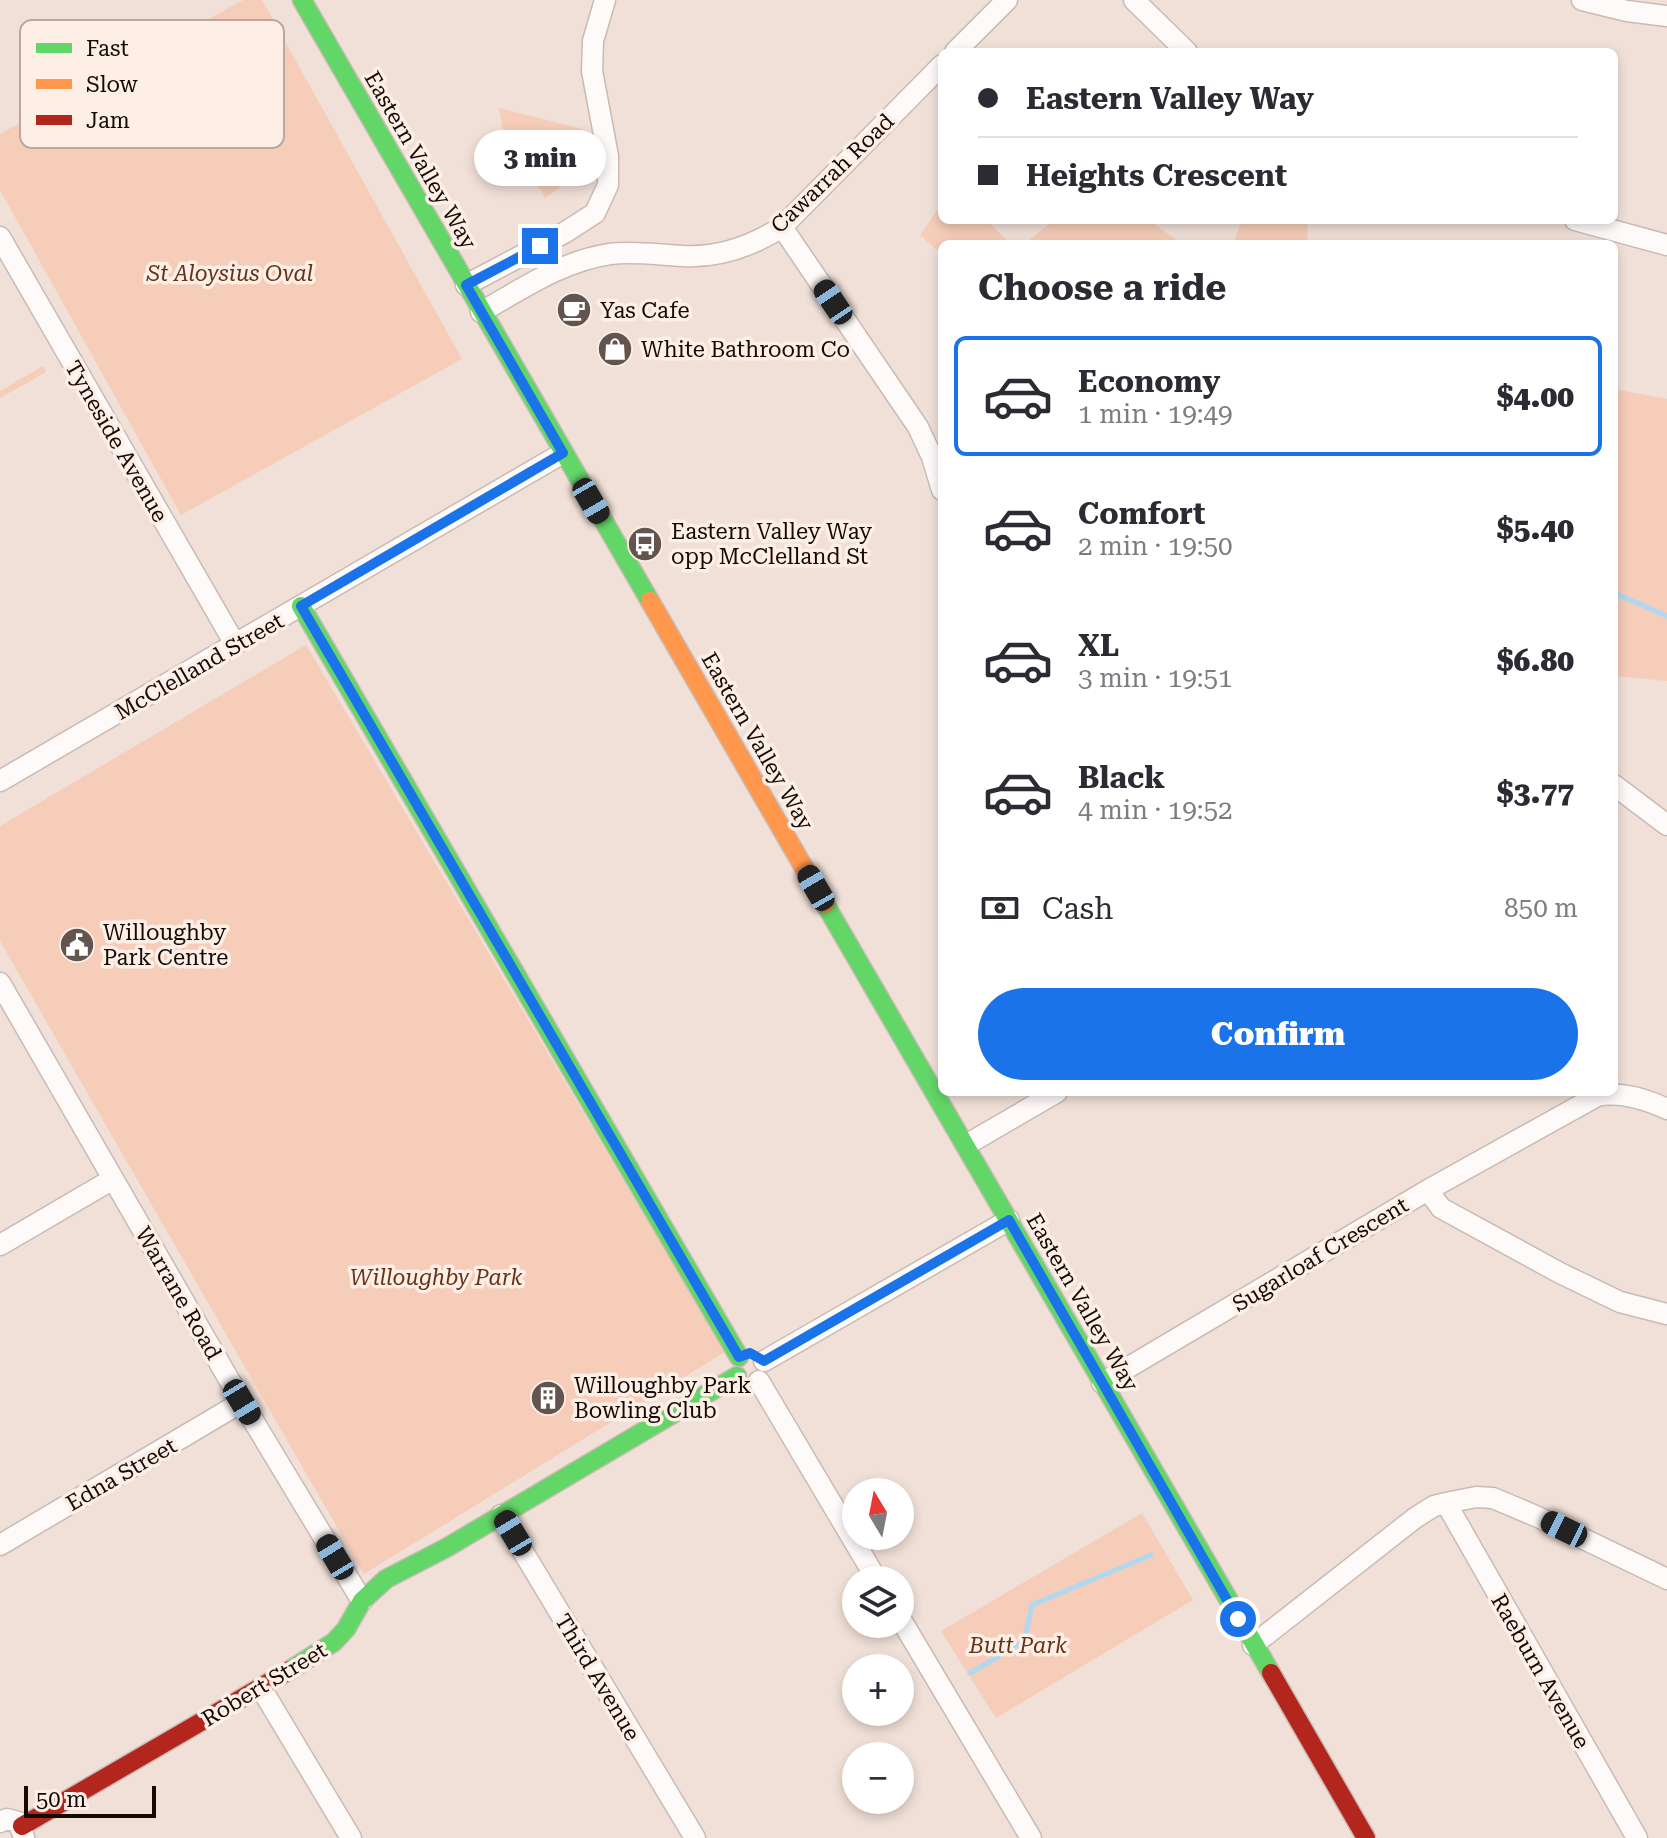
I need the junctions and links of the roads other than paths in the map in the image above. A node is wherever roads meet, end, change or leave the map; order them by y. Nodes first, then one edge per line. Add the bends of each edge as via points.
1 (302, 0) edge
2 (605, 0) edge
3 (1007, 0) edge
4 (1134, 0) edge
5 (1582, 0) edge
6 (1667, 16) edge
7 (959, 48) edge
8 (1183, 48) edge
9 (938, 69) edge
10 (1590, 224) edge
11 (782, 227) junction
12 (0, 237) edge
13 (1667, 245) edge
14 (466, 285) junction
15 (481, 312) junction
16 (563, 453) junction
17 (938, 477) edge
18 (301, 606) junction
19 (235, 644) junction
20 (0, 781) edge
21 (1618, 788) edge
22 (1667, 825) edge
23 (0, 983) edge
24 (1618, 1094) edge
25 (1050, 1096) edge
26 (1597, 1096) edge
27 (1667, 1109) edge
28 (966, 1145) junction
29 (113, 1179) junction
30 (1428, 1190) junction
31 (1009, 1220) junction
32 (0, 1245) edge
33 (1667, 1314) edge
34 (738, 1367) junction
35 (761, 1371) junction
36 (1102, 1383) junction
37 (242, 1402) junction
38 (1446, 1503) junction
39 (501, 1515) junction
40 (0, 1545) edge
41 (869, 1566) edge
42 (1667, 1579) edge
43 (362, 1601) junction
44 (912, 1638) edge
45 (1253, 1645) junction
46 (261, 1688) junction
47 (0, 1822) edge
48 (23, 1832) edge
49 (351, 1838) edge
50 (695, 1838) edge
51 (1031, 1838) edge
52 (1366, 1838) edge
53 (1637, 1838) edge

1 - 14 main road, Eastern Valley Way
2 - 14 street via 593,41 592,71 608,156 608,185 595,213
3 - 7 street
4 - 8 street
5 - 6 street
9 - 11 street, Cawarrah Road
10 - 13 street
11 - 15 street, Cawarrah Road via 763,240 714,255 611,254 586,259
11 - 17 street via 918,427
12 - 19 street, Tyneside Avenue
14 - 15 main road, Eastern Valley Way
15 - 16 main road, Eastern Valley Way
16 - 18 street, McClelland Street
16 - 28 main road, Eastern Valley Way
18 - 19 street, McClelland Street
18 - 34 main road
19 - 20 street, McClelland Street
21 - 22 street
23 - 29 street, Warrane Road
24 - 27 street
25 - 28 street
26 - 30 street
28 - 31 main road, Eastern Valley Way
29 - 32 street
29 - 37 street, Warrane Road
30 - 33 street, Sugarloaf Crescent via 1441,1208 1560,1273 1620,1302
30 - 36 street, Sugarloaf Crescent
31 - 35 street
31 - 36 main road, Eastern Valley Way
34 - 35 street via 750,1353
34 - 39 main road, Robert Street
35 - 41 street
36 - 45 main road, Eastern Valley Way
37 - 40 street, Edna Street
37 - 43 street, Warrane Road
38 - 42 street via 1493,1498
38 - 45 street via 1415,1518
38 - 53 street, Raeburn Avenue
39 - 43 main road, Robert Street via 386,1579
39 - 50 street, Third Avenue
43 - 46 main road, Robert Street via 334,1642
44 - 51 street
45 - 52 main road, Eastern Valley Way
46 - 48 main road, Robert Street
46 - 49 street
47 - 48 street via 13,1820

